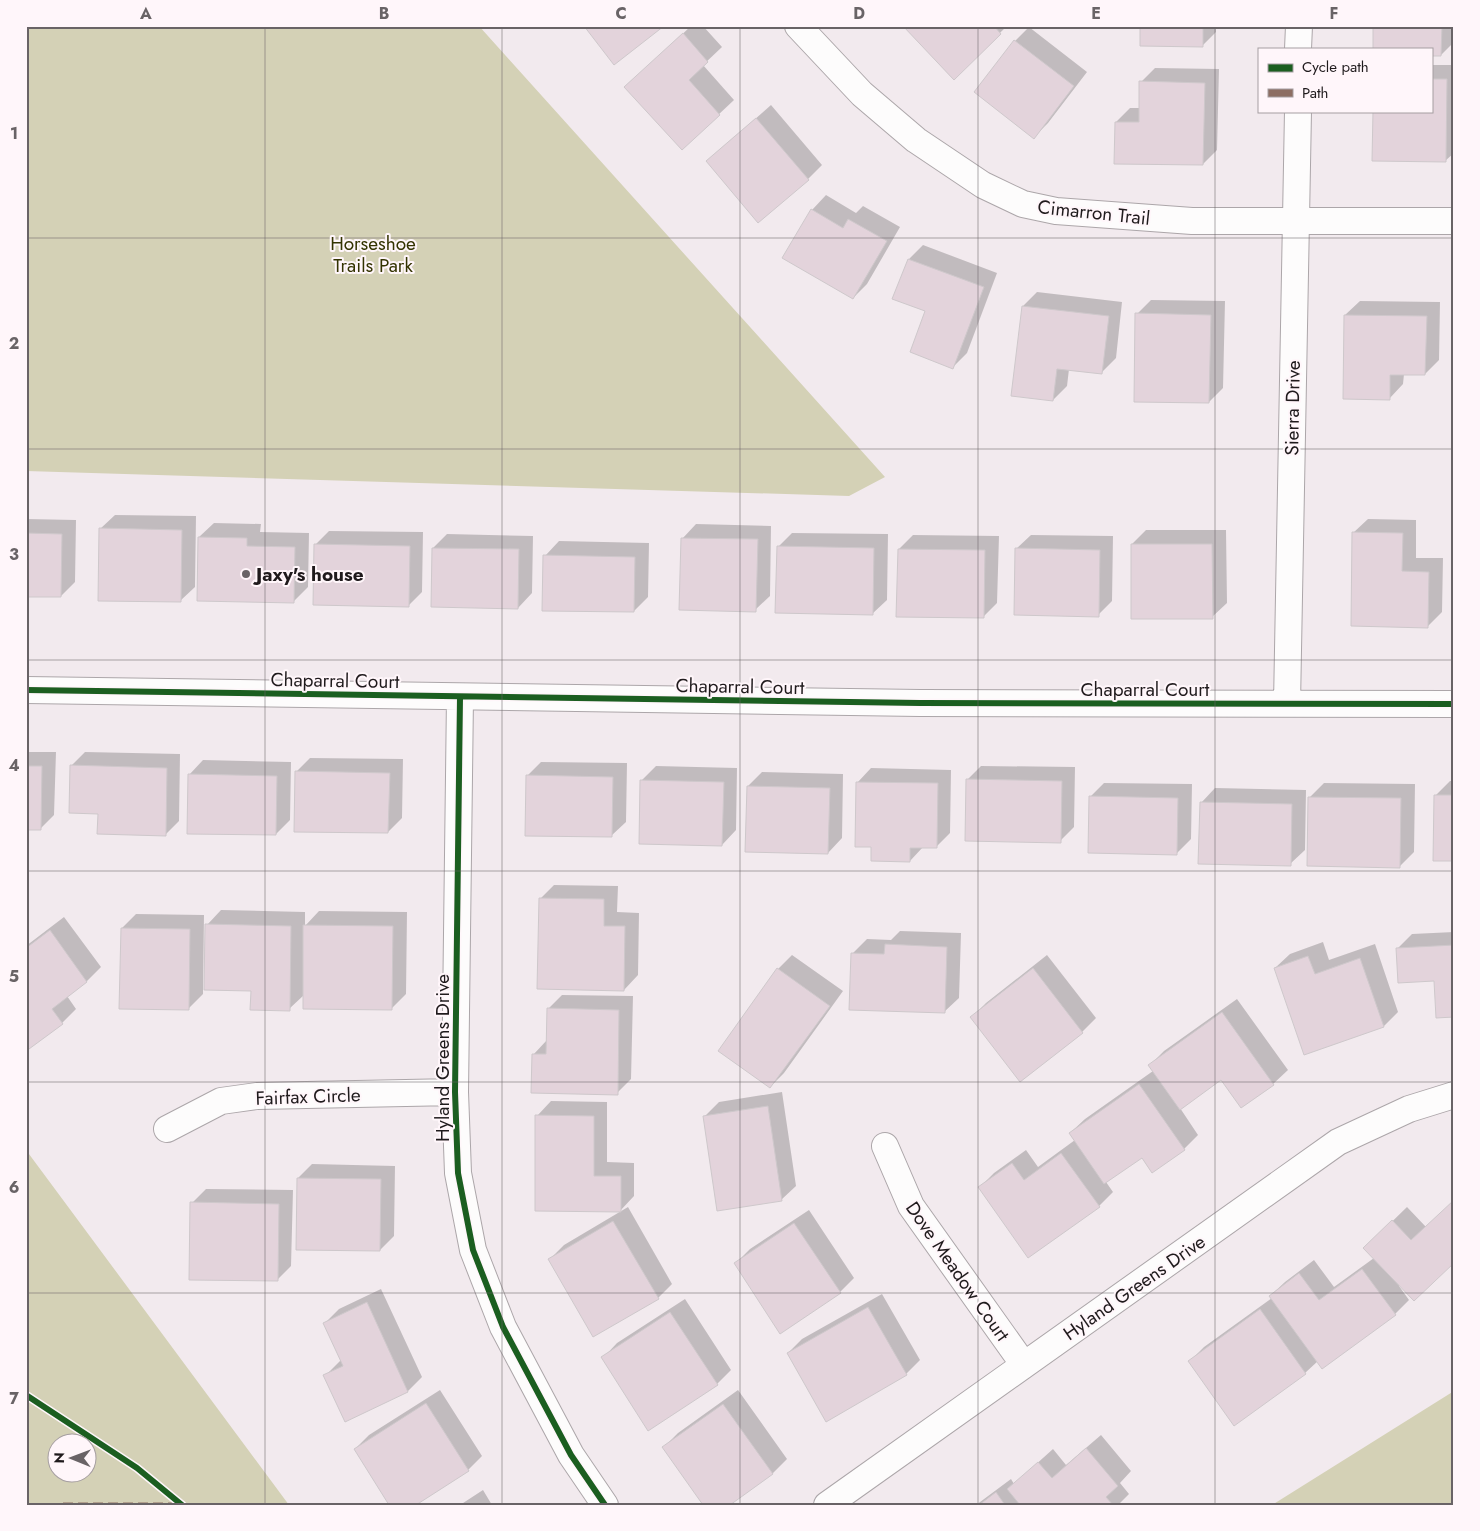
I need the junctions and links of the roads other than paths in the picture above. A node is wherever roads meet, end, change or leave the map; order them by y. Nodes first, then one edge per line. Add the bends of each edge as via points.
1 (798, 26) edge
2 (1299, 26) edge
3 (1298, 48) edge
4 (1298, 112) edge
5 (1296, 221) junction
6 (1454, 221) edge
7 (26, 690) edge
8 (460, 697) junction
9 (1287, 704) junction
10 (1454, 704) edge
11 (455, 1092) junction
12 (1454, 1095) edge
13 (167, 1129) dead end
14 (886, 1146) dead end
15 (1024, 1365) junction
16 (605, 1505) edge
17 (827, 1505) edge

1 - 5 street, Cimarron Trail via 862,94 916,140 983,185 1024,204 1056,211 1192,221
2 - 3 street
4 - 5 street, Sierra Drive
5 - 6 street, Cimarron Trail
5 - 9 street, Sierra Drive
7 - 8 street, Chaparral Court
8 - 9 street, Chaparral Court
8 - 11 street, Hyland Greens Drive
9 - 10 street, Chaparral Court
11 - 13 street, Fairfax Circle via 257,1096 221,1100
11 - 16 street, Hyland Greens Drive via 458,1173 472,1250 502,1327 572,1455
12 - 15 street, Hyland Greens Drive via 1409,1108 1338,1142
14 - 15 street, Dove Meadow Court via 911,1206
15 - 17 street, Hyland Greens Drive

